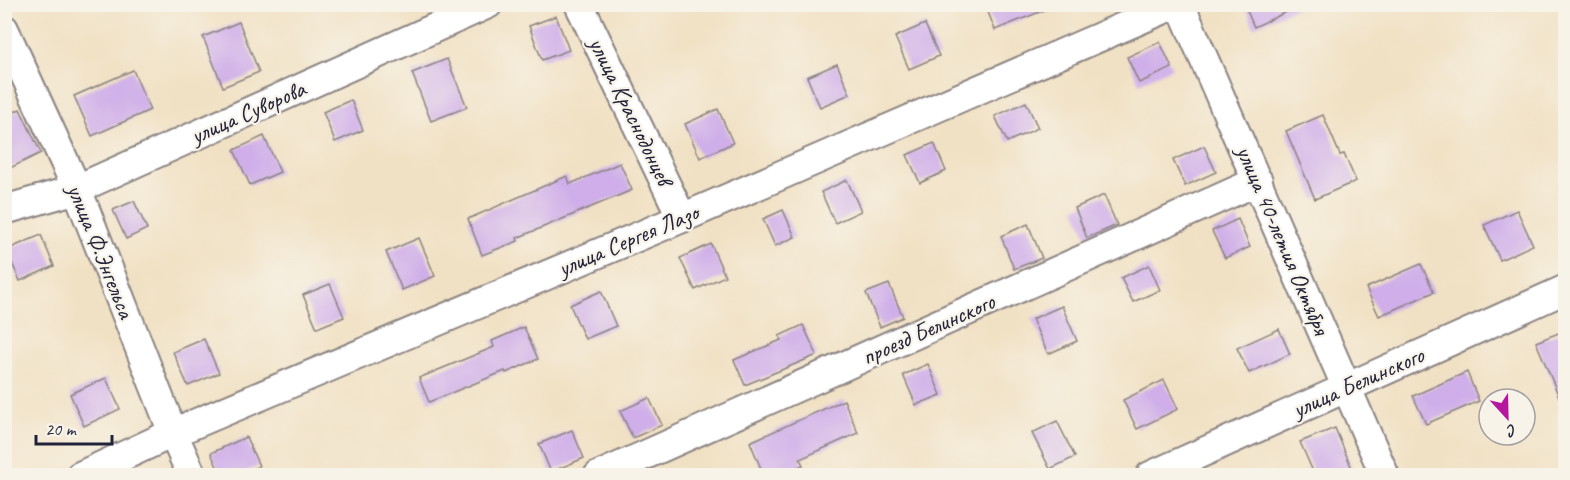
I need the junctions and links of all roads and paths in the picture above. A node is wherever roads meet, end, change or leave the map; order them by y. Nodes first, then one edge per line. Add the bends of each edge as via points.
1 (488, 4) edge
2 (579, 4) edge
3 (1178, 4) edge
4 (4, 28) edge
5 (1258, 181) junction
6 (77, 189) junction
7 (4, 210) edge
8 (682, 218) junction
9 (1566, 289) edge
10 (1347, 386) junction
11 (173, 433) junction
12 (80, 476) edge
13 (192, 476) edge
14 (598, 476) edge
15 (1150, 476) edge
16 (1385, 476) edge

1 - 6 street, улица Суворова
2 - 8 street, улица Краснодонцев
3 - 5 street, улица 40-летия Октября
3 - 8 street, улица Сергея Лазо
4 - 6 street, улица Ф.Энгельса
5 - 10 street, улица 40-летия Октября
5 - 14 street, проезд Белинского
6 - 7 street, улица Суворова
6 - 11 street, улица Ф.Энгельса
8 - 11 street, улица Сергея Лазо
9 - 10 street, улица Белинского
10 - 15 street, улица Белинского
10 - 16 street, улица 40-летия Октября
11 - 12 street, улица Сергея Лазо
11 - 13 street, улица Ф.Энгельса

